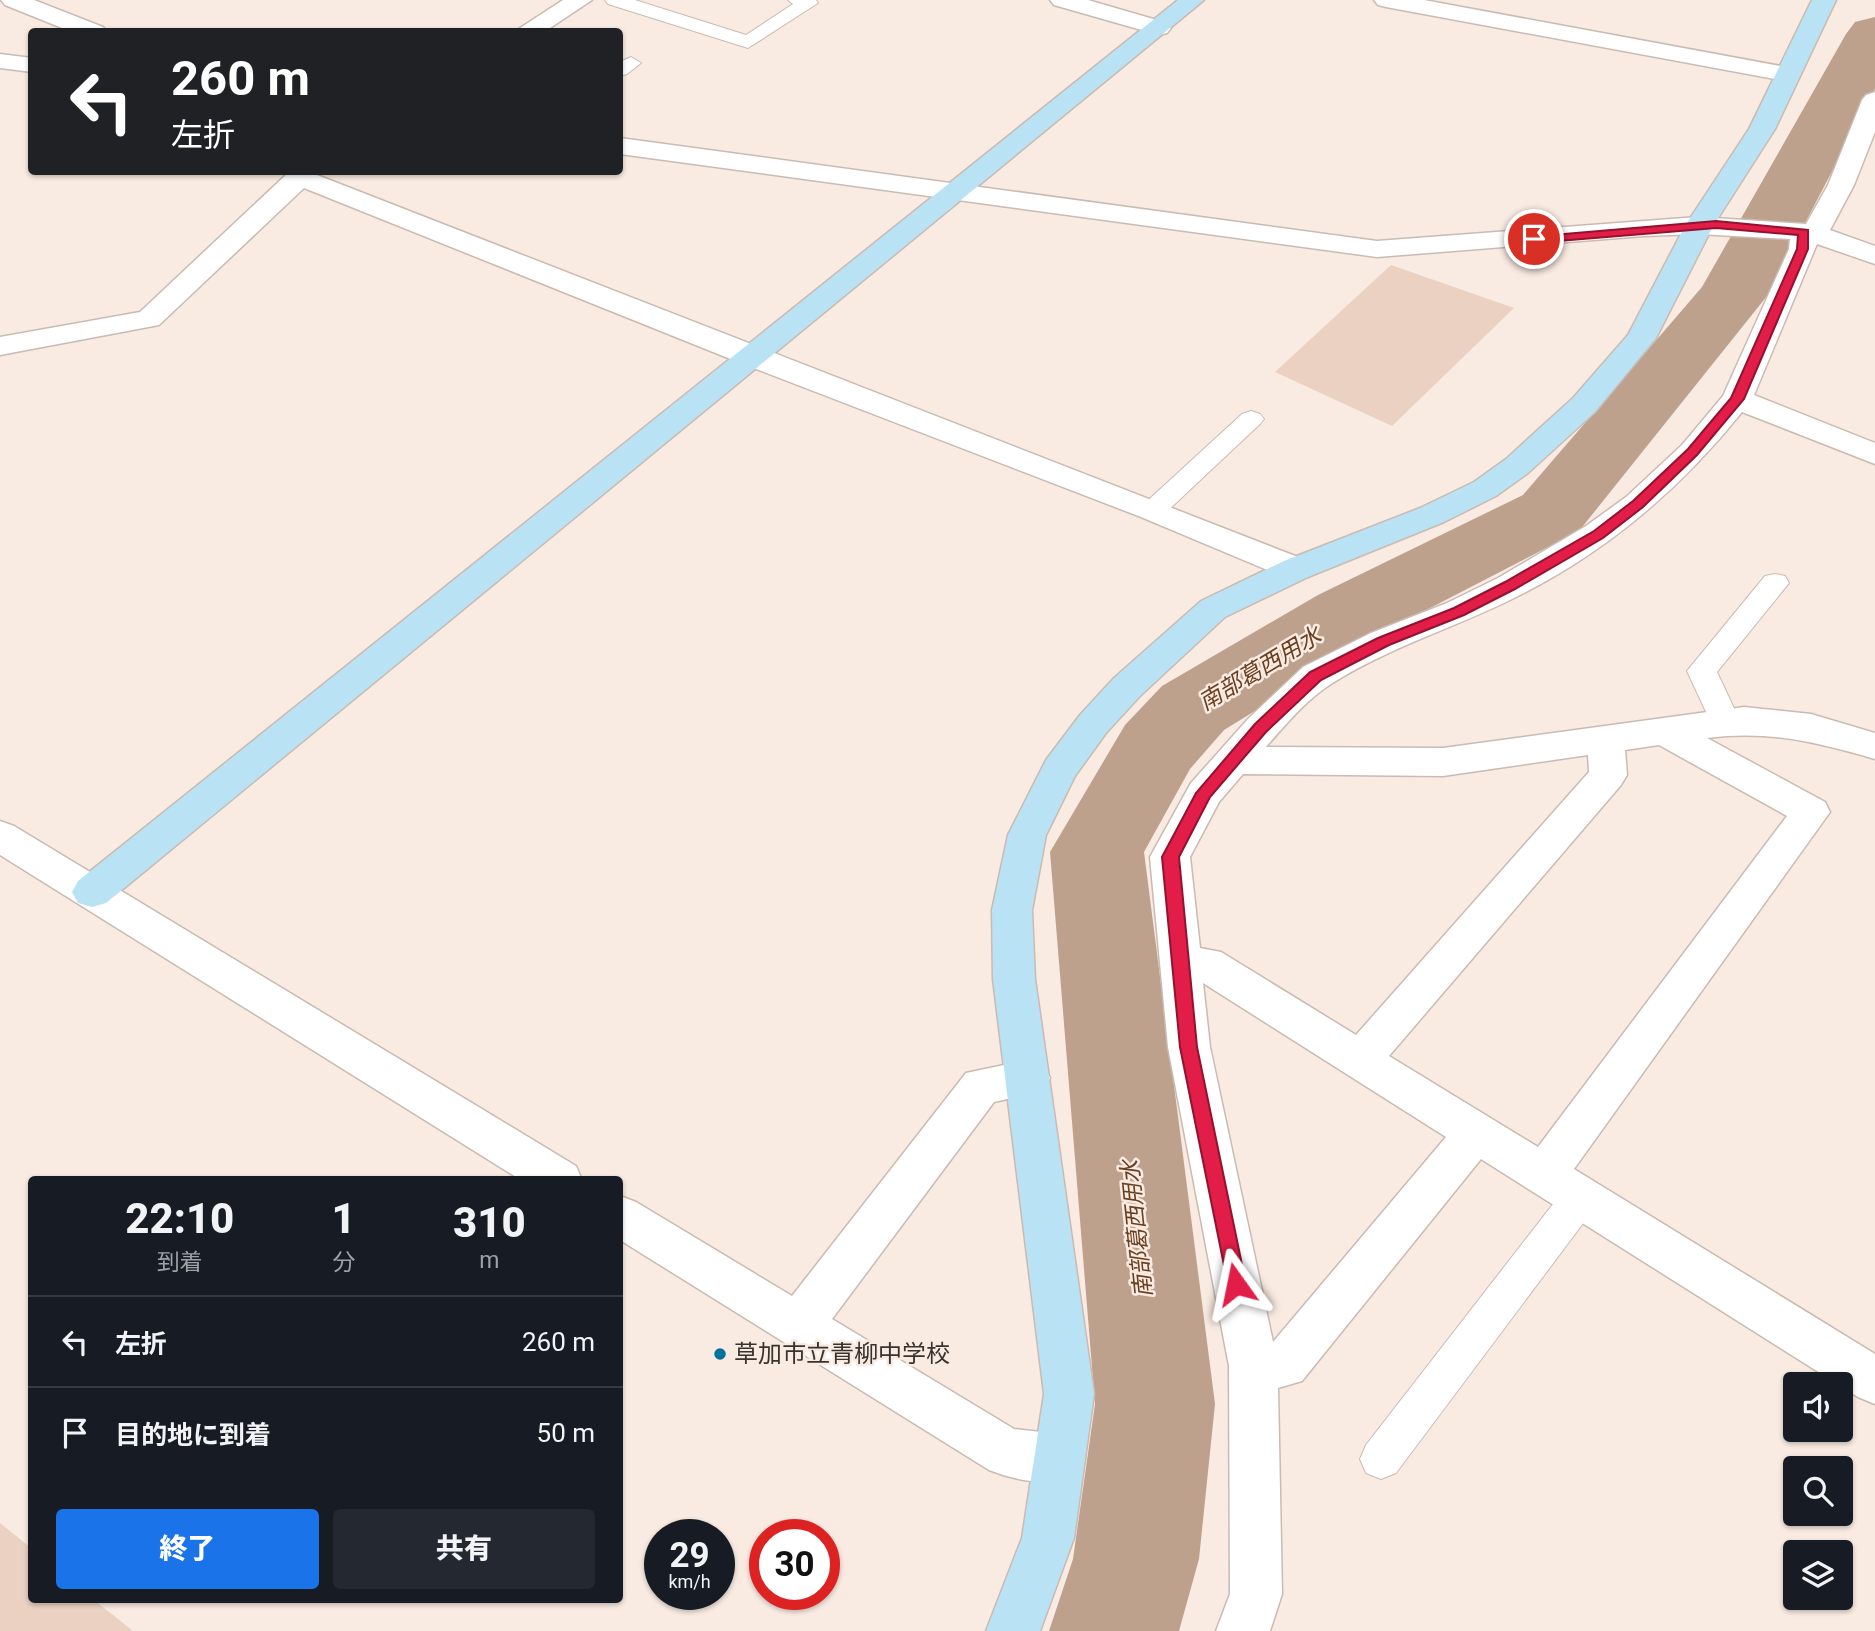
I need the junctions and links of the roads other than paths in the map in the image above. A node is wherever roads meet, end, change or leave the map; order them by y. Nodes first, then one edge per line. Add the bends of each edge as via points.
1 (13, 0) edge
2 (580, 0) edge
3 (615, 0) edge
4 (798, 0) edge
5 (1062, 0) edge
6 (1192, 0) edge
7 (1386, 0) edge
8 (1824, 0) edge
9 (85, 28) edge
10 (533, 28) edge
11 (1159, 28) junction
12 (0, 61) edge
13 (28, 64) edge
14 (1786, 74) junction
15 (1875, 100) edge
16 (623, 146) edge
17 (1863, 160) edge
18 (301, 175) edge
19 (304, 175) edge
20 (957, 191) junction
21 (1707, 225) junction
22 (1809, 233) junction
23 (1875, 256) edge
24 (0, 346) edge
25 (749, 356) junction
26 (1737, 399) junction
27 (1251, 419) dead end
28 (1875, 454) edge
29 (1153, 510) junction
30 (1296, 569) junction
31 (1775, 583) dead end
32 (1725, 721) junction
33 (1667, 733) junction
34 (1606, 742) junction
35 (1875, 746) edge
36 (1235, 760) junction
37 (0, 836) edge
38 (92, 892) junction
39 (1179, 966) junction
40 (1360, 1060) junction
41 (1028, 1078) junction
42 (1476, 1133) junction
43 (1544, 1175) junction
44 (554, 1176) edge
45 (1580, 1198) junction
46 (623, 1218) edge
47 (798, 1326) junction
48 (1253, 1366) junction
49 (1875, 1381) edge
50 (1381, 1459) dead end
51 (1060, 1460) junction
52 (1013, 1631) edge
53 (1243, 1631) edge

1 - 9 street
2 - 10 street
3 - 4 lane via 748,42 808,3
5 - 11 street
6 - 11 street
7 - 14 street
8 - 14 street
11 - 20 street
12 - 13 street
14 - 21 street via 1762,129
15 - 17 street
16 - 20 street
17 - 22 street
18 - 24 street via 149,319
19 - 25 street
20 - 21 street via 1377,249 1434,249
20 - 25 street
21 - 22 street
21 - 30 street via 1641,338 1584,405 1517,466 1485,489 1432,515
22 - 23 street
22 - 26 street
25 - 29 street
25 - 38 street
26 - 28 street
26 - 36 street via 1693,452 1598,534 1510,586 1315,676
27 - 29 lane
29 - 30 street
30 - 41 street via 1213,609 1186,631 1093,724 1059,769 1027,835 1012,910 1014,979
31 - 32 lane via 1702,671
32 - 33 street
32 - 35 street via 1811,727
33 - 34 street
33 - 43 street via 1811,812
34 - 36 street via 1443,762
34 - 40 street via 1608,775
36 - 39 street via 1204,793 1170,857
37 - 38 street
38 - 44 street
39 - 40 street via 1206,964
39 - 48 street via 1189,1047
40 - 42 street
41 - 47 street via 981,1086
41 - 51 street via 1069,1394
42 - 43 street
42 - 48 street via 1285,1365
43 - 45 street
45 - 49 street
45 - 50 lane
46 - 47 street
47 - 51 street via 1006,1453
48 - 53 street via 1256,1594
51 - 52 street via 1048,1538

